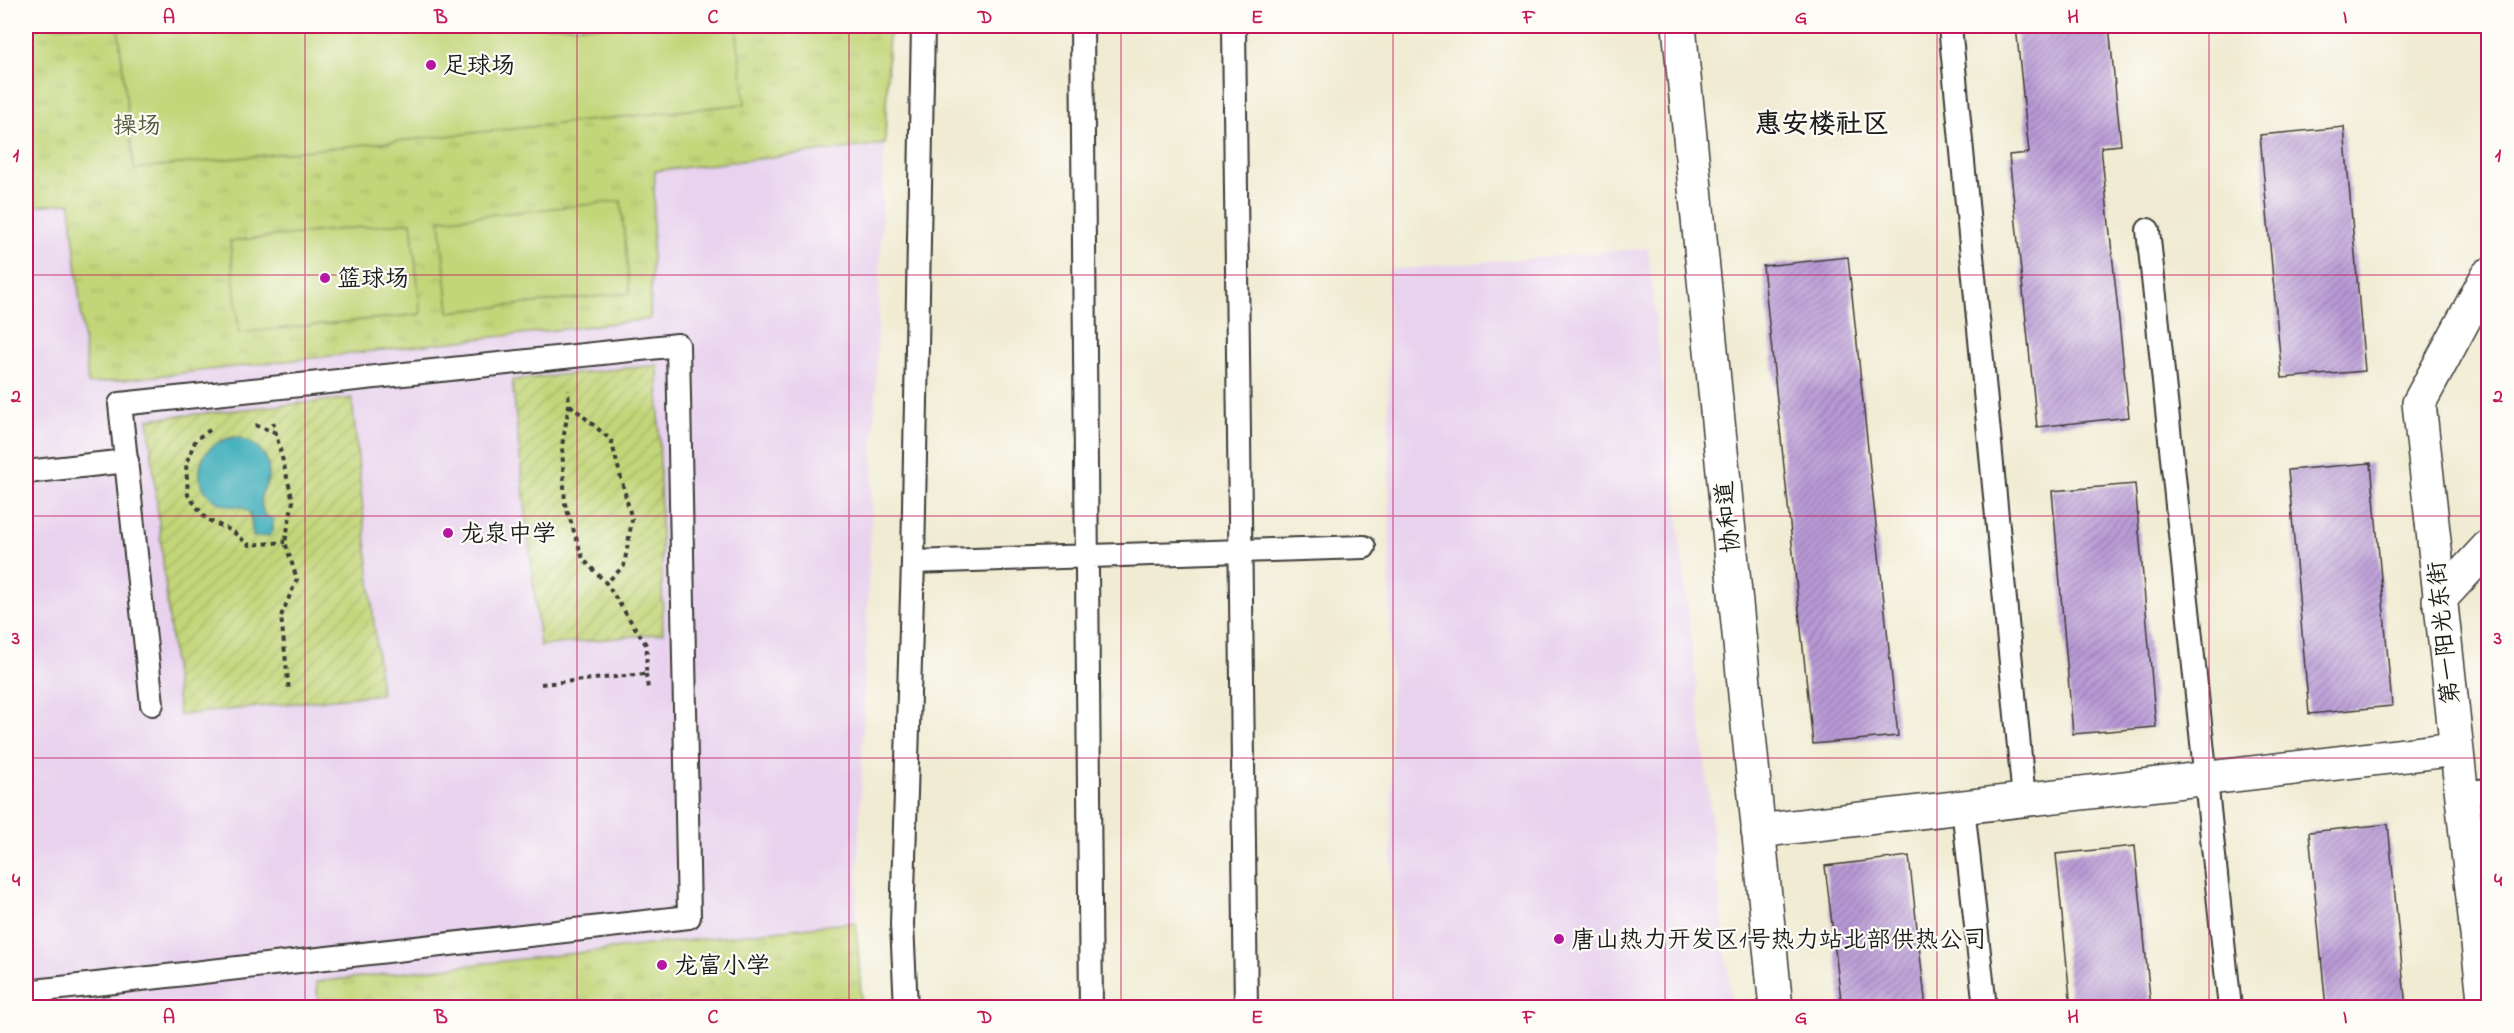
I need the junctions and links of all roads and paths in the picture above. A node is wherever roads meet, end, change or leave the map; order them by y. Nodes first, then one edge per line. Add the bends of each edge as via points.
1 (923, 26) edge
2 (1082, 26) edge
3 (1234, 26) edge
4 (1678, 26) edge
5 (1950, 26) edge
6 (2148, 230) dead end
7 (2488, 275) edge
8 (567, 357) junction
9 (270, 388) junction
10 (569, 405) junction
11 (250, 423) dead end
12 (217, 426) dead end
13 (274, 432) junction
14 (127, 461) junction
15 (26, 472) edge
16 (285, 542) junction
17 (1364, 547) dead end
18 (2488, 547) edge
19 (1240, 552) junction
20 (1086, 557) junction
21 (913, 562) junction
22 (606, 583) junction
23 (2439, 600) junction
24 (541, 684) dead end
25 (289, 691) dead end
26 (152, 704) dead end
27 (2456, 749) junction
28 (2206, 778) junction
29 (2475, 791) edge
30 (2024, 799) junction
31 (1963, 807) junction
32 (1758, 831) junction
33 (26, 992) edge
34 (906, 1008) edge
35 (1091, 1008) edge
36 (1246, 1008) edge
37 (1776, 1008) edge
38 (1985, 1008) edge
39 (2230, 1008) edge
40 (2485, 1008) edge

1 - 21 lane
2 - 20 lane
3 - 19 lane
4 - 32 street, 协和道
5 - 30 lane
6 - 28 lane
7 - 23 street, 第一阳光东街 via 2419,403
8 - 9 lane
8 - 10 path
8 - 33 lane via 678,345 688,917
9 - 13 path
9 - 14 lane via 120,404
10 - 22 path via 562,446 565,504 583,559
10 - 22 path via 611,440 632,520 624,566
11 - 13 path
12 - 16 path via 196,439 186,464 188,495 206,519 232,531 249,545
13 - 16 path via 293,501
14 - 15 lane
14 - 26 lane
16 - 25 path via 297,579 281,616
17 - 19 lane
18 - 23 street
19 - 20 lane
19 - 36 lane
20 - 21 lane
20 - 35 lane
21 - 34 lane via 902,924
22 - 24 path via 647,646 646,674
23 - 27 street, 第一阳光东街
27 - 28 street
27 - 29 street, 第一阳光东街
28 - 30 street
28 - 39 lane
29 - 40 street, 第一阳光东街
30 - 31 street
31 - 32 street
31 - 38 lane
32 - 37 street, 协和道

